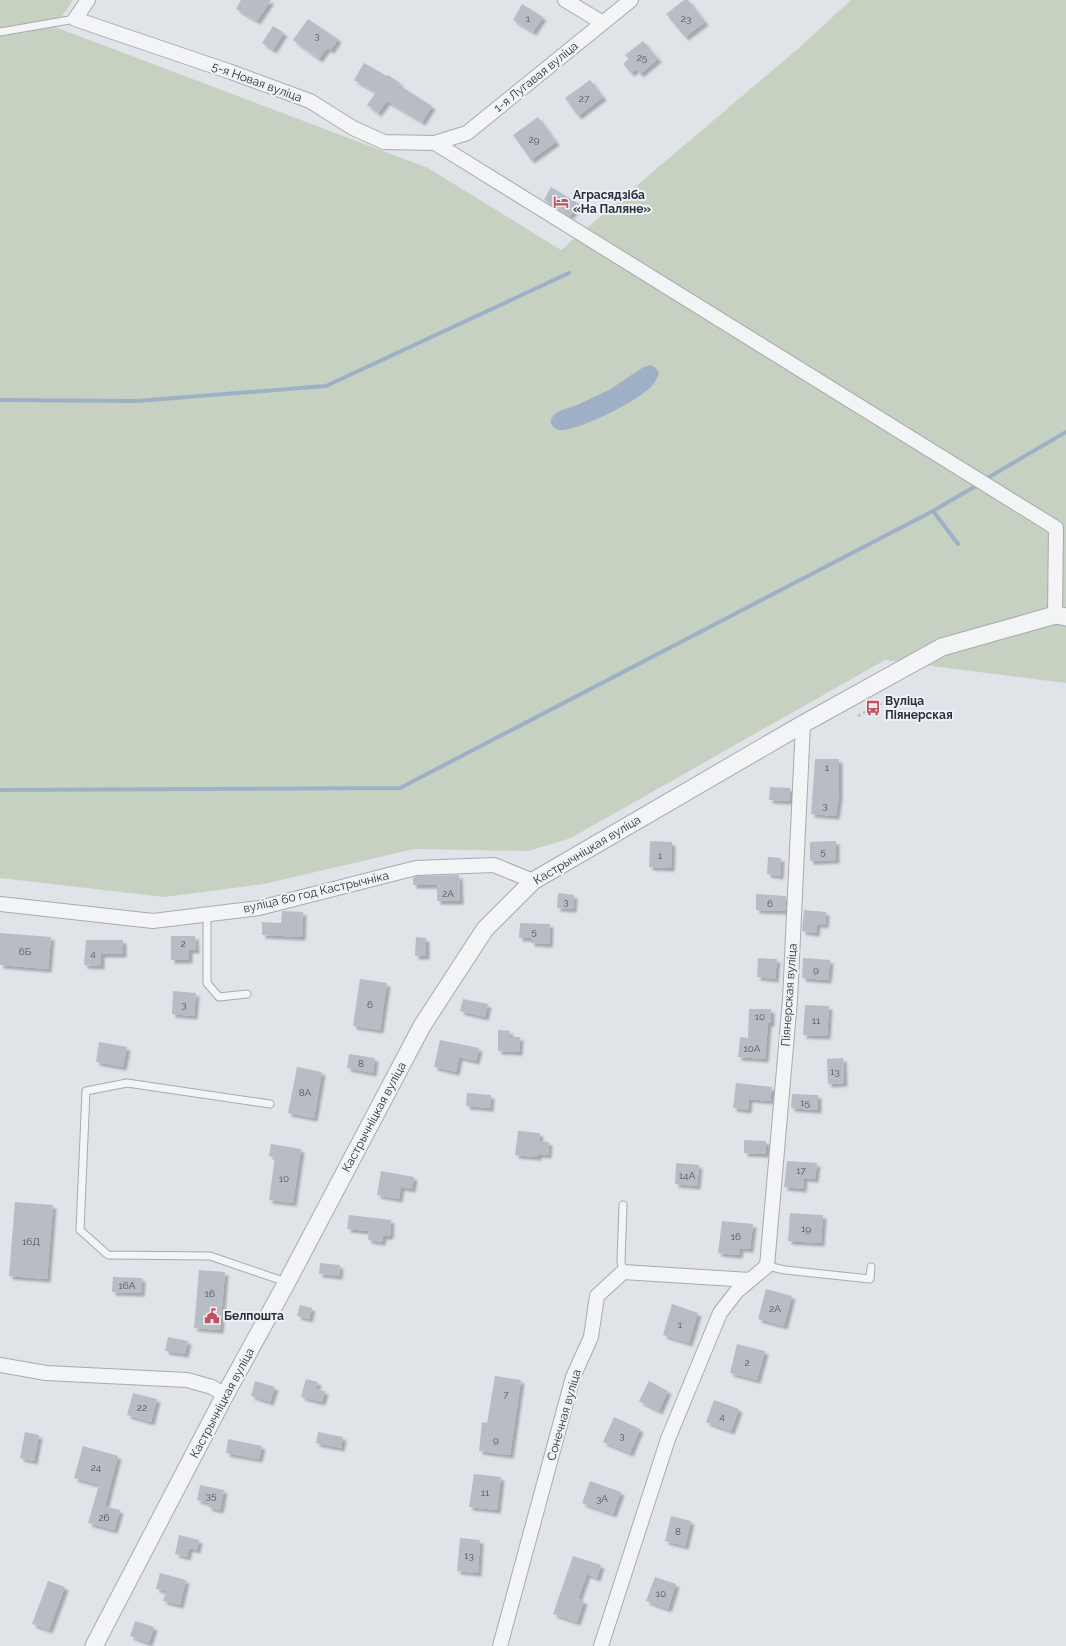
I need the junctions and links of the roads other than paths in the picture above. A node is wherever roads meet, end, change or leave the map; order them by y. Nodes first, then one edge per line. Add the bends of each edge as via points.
1 (88, 0) edge
2 (565, 0) edge
3 (631, 0) edge
4 (75, 19) junction
5 (604, 23) junction
6 (0, 32) edge
7 (435, 143) junction
8 (1061, 523) edge
9 (1061, 616) edge
10 (803, 724) junction
11 (533, 881) junction
12 (0, 904) edge
13 (207, 914) junction
14 (247, 994) dead end
15 (270, 1104) dead end
16 (623, 1205) dead end
17 (766, 1266) junction
18 (871, 1267) dead end
19 (623, 1272) junction
20 (750, 1280) junction
21 (287, 1282) junction
22 (0, 1365) edge
23 (225, 1395) junction
24 (503, 1644) edge
25 (94, 1646) edge
26 (601, 1646) edge

1 - 4 street
2 - 5 street
3 - 5 street, 1-я Лугавая вуліца
4 - 6 lane
4 - 7 street, 5-я Новая вуліца via 310,101 353,128 384,142
5 - 7 street, 1-я Лугавая вуліца via 467,133
7 - 8 street
8 - 9 street
9 - 10 street, Кастрычніцкая вуліца via 942,647
10 - 11 street, Кастрычніцкая вуліца
10 - 17 street, Піянерская вуліца via 790,1000
11 - 13 street, вуліца 60 год Кастрычніка via 494,864 416,868 259,908
11 - 21 street, Кастрычніцкая вуліца via 485,929 422,1026
12 - 13 street, вуліца 60 год Кастрычніка via 153,921
13 - 14 lane via 207,983 219,997
15 - 21 lane via 127,1083 86,1091 80,1230 108,1255 210,1256
16 - 19 lane
17 - 18 lane via 870,1279
17 - 20 street
19 - 20 street
19 - 24 street, Сонечная вуліца via 597,1296 591,1337 573,1377
20 - 26 street via 737,1291 720,1313 668,1439
21 - 23 street, Кастрычніцкая вуліца
22 - 23 street via 46,1373 187,1380 212,1387
23 - 25 street, Кастрычніцкая вуліца

